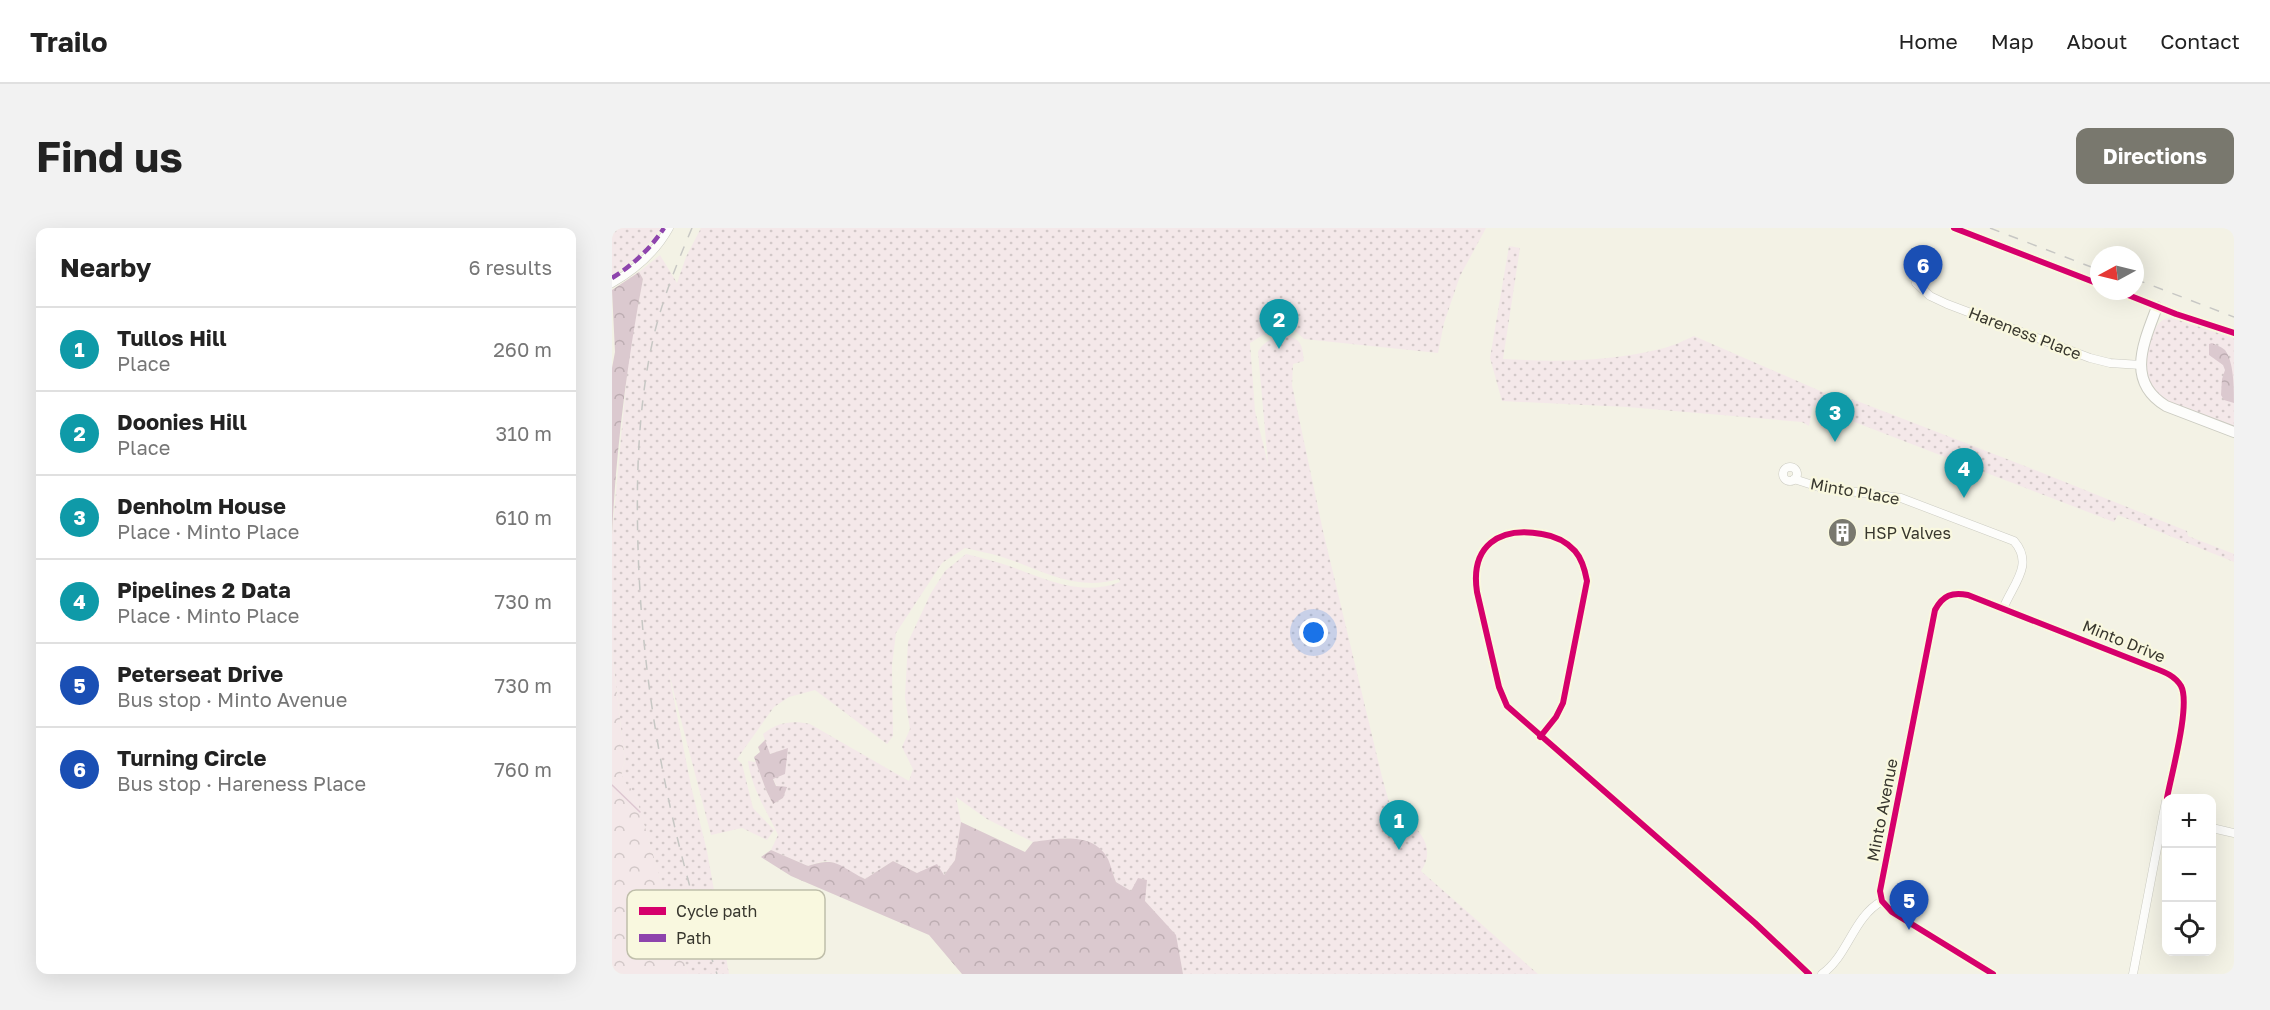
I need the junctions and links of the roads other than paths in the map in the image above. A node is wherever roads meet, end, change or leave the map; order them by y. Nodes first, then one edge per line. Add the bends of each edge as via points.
1 (669, 228) edge
2 (1954, 228) edge
3 (2090, 281) edge
4 (612, 283) edge
5 (1916, 283) dead end
6 (2140, 300) edge
7 (2157, 307) junction
8 (2234, 333) edge
9 (2141, 365) junction
10 (2234, 432) edge
11 (1794, 479) dead end
12 (1945, 596) joint
13 (2003, 609) junction
14 (1540, 737) junction
15 (2168, 794) edge
16 (2216, 829) edge
17 (2234, 833) edge
18 (2162, 834) edge
19 (1882, 901) junction
20 (1809, 974) edge
21 (1821, 974) edge
22 (1993, 974) edge
23 (2133, 974) edge

1 - 4 street via 643,260
2 - 3 street
5 - 9 street, Hareness Place via 1947,304 2090,358
6 - 7 street
7 - 8 street
7 - 9 main road via 2142,349
9 - 10 main road via 2145,384 2159,402
11 - 13 street, Minto Place via 1819,488 1901,498 2013,541 2024,567
12 - 13 street, Minto Drive via 1968,595
12 - 19 street, Minto Avenue via 1935,610 1881,882
13 - 15 street, Minto Drive via 2177,680 2183,691 2184,707
14 - 14 street via 1563,703 1587,580 1576,552 1561,540 1533,532 1511,532 1493,541 1481,556 1475,573 1477,592 1504,703
14 - 20 street via 1755,922
16 - 17 street
18 - 23 street, Minto Drive
19 - 21 street via 1867,913 1833,964
19 - 22 street via 1892,912
20 - 21 street

